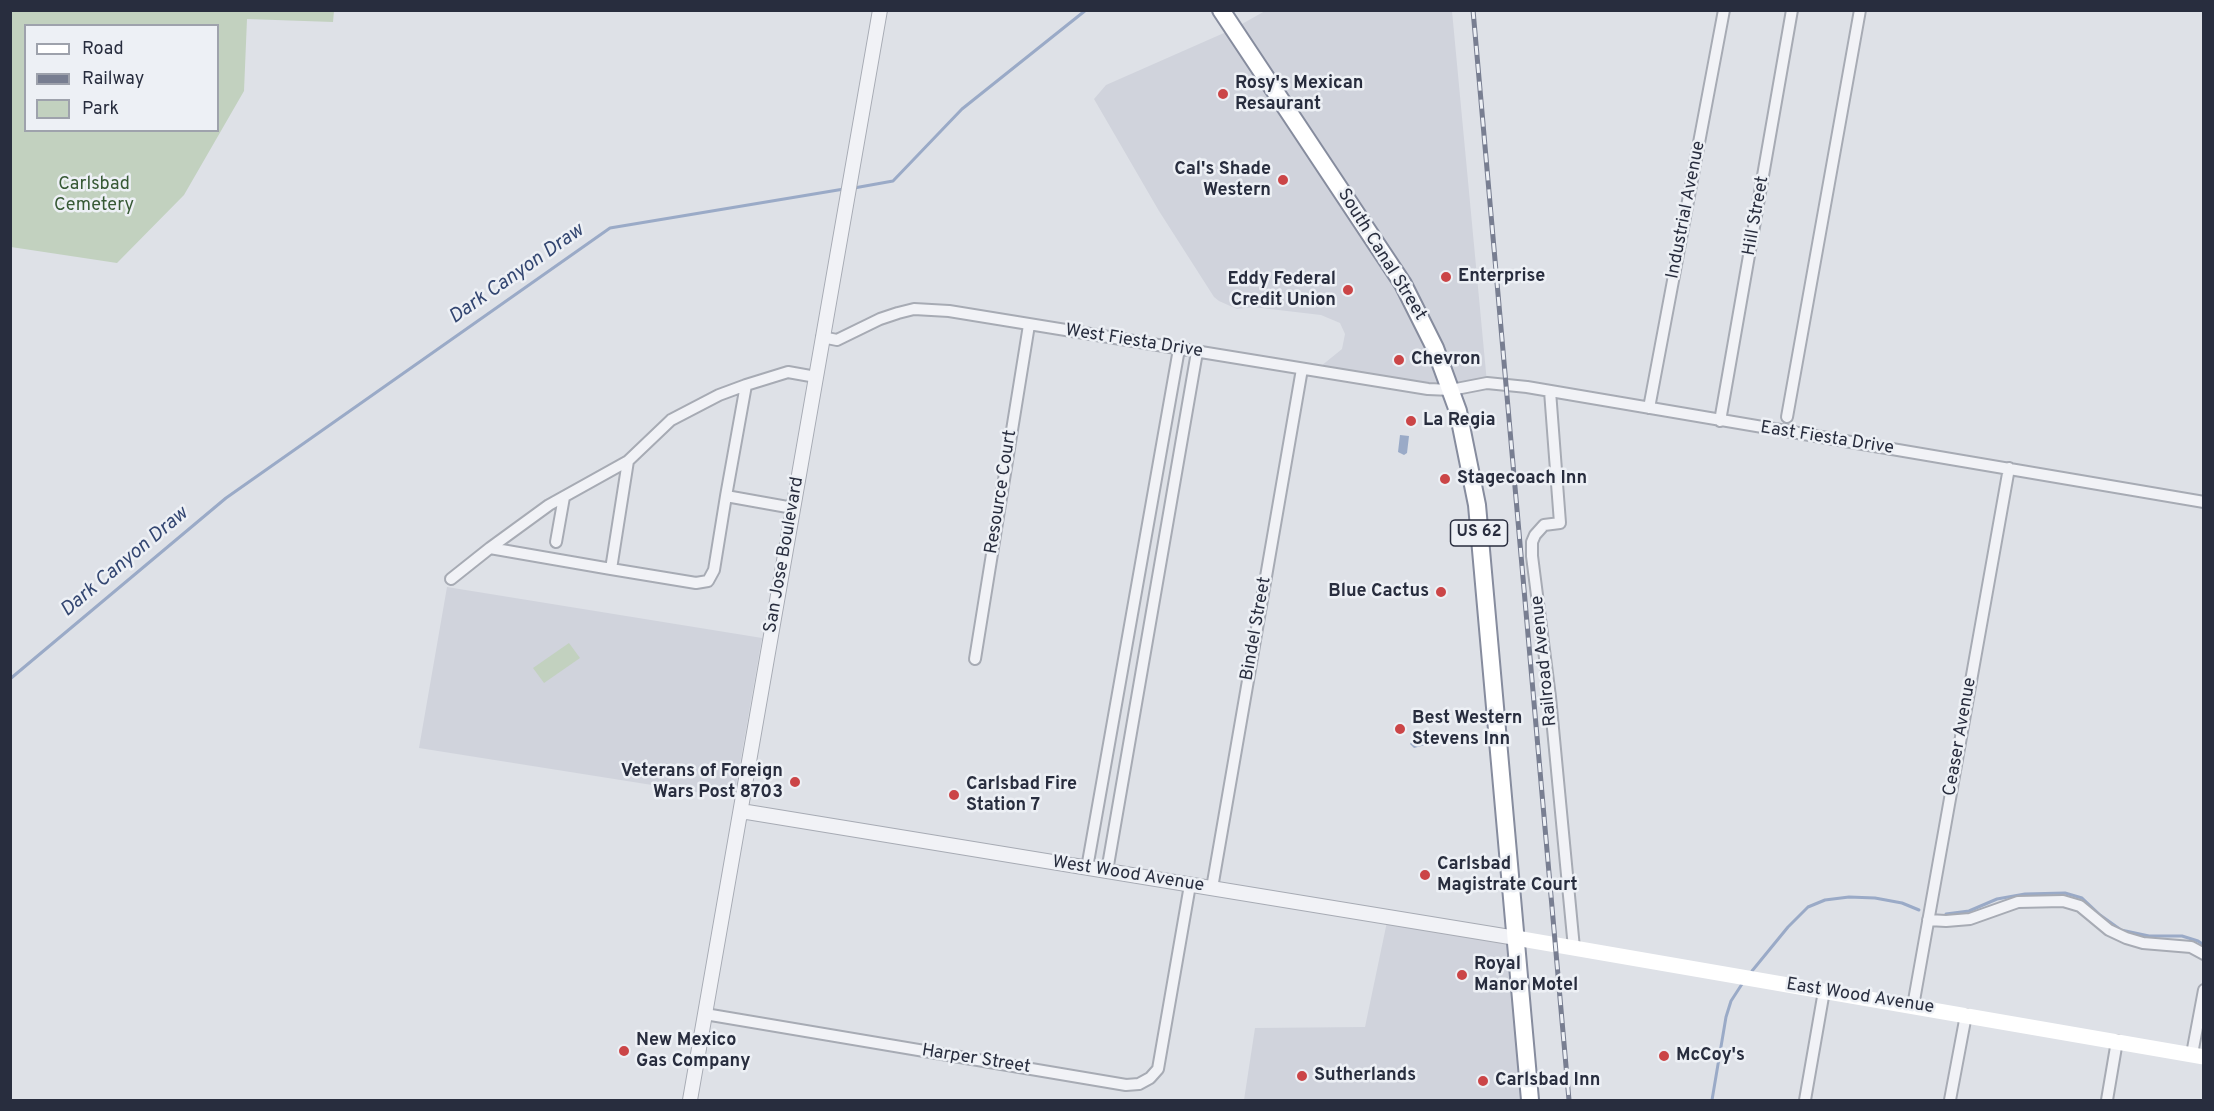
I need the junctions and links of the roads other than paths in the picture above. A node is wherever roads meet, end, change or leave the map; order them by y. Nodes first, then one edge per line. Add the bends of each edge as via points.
1 (880, 10) edge
2 (1221, 10) edge
3 (1724, 10) edge
4 (1792, 10) edge
5 (1860, 10) edge
6 (1029, 325) junction
7 (822, 337) junction
8 (1179, 349) junction
9 (1197, 352) junction
10 (1302, 369) junction
11 (816, 377) junction
12 (746, 385) junction
13 (1451, 390) junction
14 (1550, 391) junction
15 (1649, 408) junction
16 (1787, 417) dead end
17 (1720, 421) junction
18 (628, 461) junction
19 (2009, 468) junction
20 (564, 496) junction
21 (726, 496) junction
22 (2204, 501) edge
23 (793, 508) junction
24 (556, 542) dead end
25 (490, 548) junction
26 (611, 569) junction
27 (451, 579) dead end
28 (975, 659) dead end
29 (741, 812) junction
30 (1087, 868) junction
31 (1107, 871) junction
32 (1190, 885) junction
33 (1212, 888) junction
34 (1928, 920) junction
35 (1516, 938) junction
36 (1574, 948) junction
37 (2204, 954) edge
38 (2204, 990) edge
39 (1824, 992) junction
40 (1912, 1006) junction
41 (705, 1014) junction
42 (1966, 1015) junction
43 (2117, 1041) junction
44 (2198, 1055) edge
45 (690, 1101) edge
46 (1530, 1101) edge
47 (1805, 1101) edge
48 (1950, 1101) edge
49 (2107, 1101) edge

1 - 7 street, San Jose Boulevard
2 - 13 highway, South Canal Street / US 62 via 1403,284
3 - 15 street, Industrial Avenue
4 - 17 street, Hill Street
5 - 16 street
6 - 7 street, West Fiesta Drive via 914,309 880,319 837,340
6 - 8 street, West Fiesta Drive
6 - 28 street, Resource Court
7 - 11 street, San Jose Boulevard
8 - 9 street, West Fiesta Drive
8 - 30 street
9 - 10 street, West Fiesta Drive
9 - 31 street
10 - 13 street, West Fiesta Drive
10 - 33 street, Bindel Street
11 - 12 street via 788,372
11 - 23 street, San Jose Boulevard
12 - 18 street via 671,420
12 - 21 street
13 - 14 street, East Fiesta Drive via 1488,383
13 - 35 highway, South Canal Street / US 62 via 1477,505
14 - 15 street, East Fiesta Drive
14 - 36 street, Railroad Avenue via 1560,523 1544,525 1535,535 1532,556
15 - 17 street, East Fiesta Drive
17 - 19 street, East Fiesta Drive
18 - 20 street
18 - 26 street
19 - 22 street, East Fiesta Drive
19 - 34 street, Ceaser Avenue
20 - 24 street
20 - 25 street
21 - 23 street
21 - 26 street via 714,570 708,581 696,583
23 - 29 street, San Jose Boulevard
25 - 26 street
25 - 27 street
29 - 30 street, West Wood Avenue
29 - 41 street, San Jose Boulevard
30 - 31 street, West Wood Avenue
31 - 32 street, West Wood Avenue
32 - 33 street, West Wood Avenue
32 - 41 street, Harper Street via 1158,1069 1133,1086
33 - 35 street, West Wood Avenue
34 - 37 street via 1970,919 2018,902 2063,901 2083,908 2109,930 2126,938 2191,947
34 - 40 street, Ceaser Avenue
35 - 36 main road, East Wood Avenue
35 - 46 highway, South Canal Street / US 62
36 - 39 main road, East Wood Avenue
38 - 44 street
39 - 40 main road, East Wood Avenue
39 - 47 street
40 - 42 main road, East Wood Avenue
41 - 45 street, San Jose Boulevard
42 - 43 main road, East Wood Avenue
42 - 48 street
43 - 44 main road, East Wood Avenue
43 - 49 street

